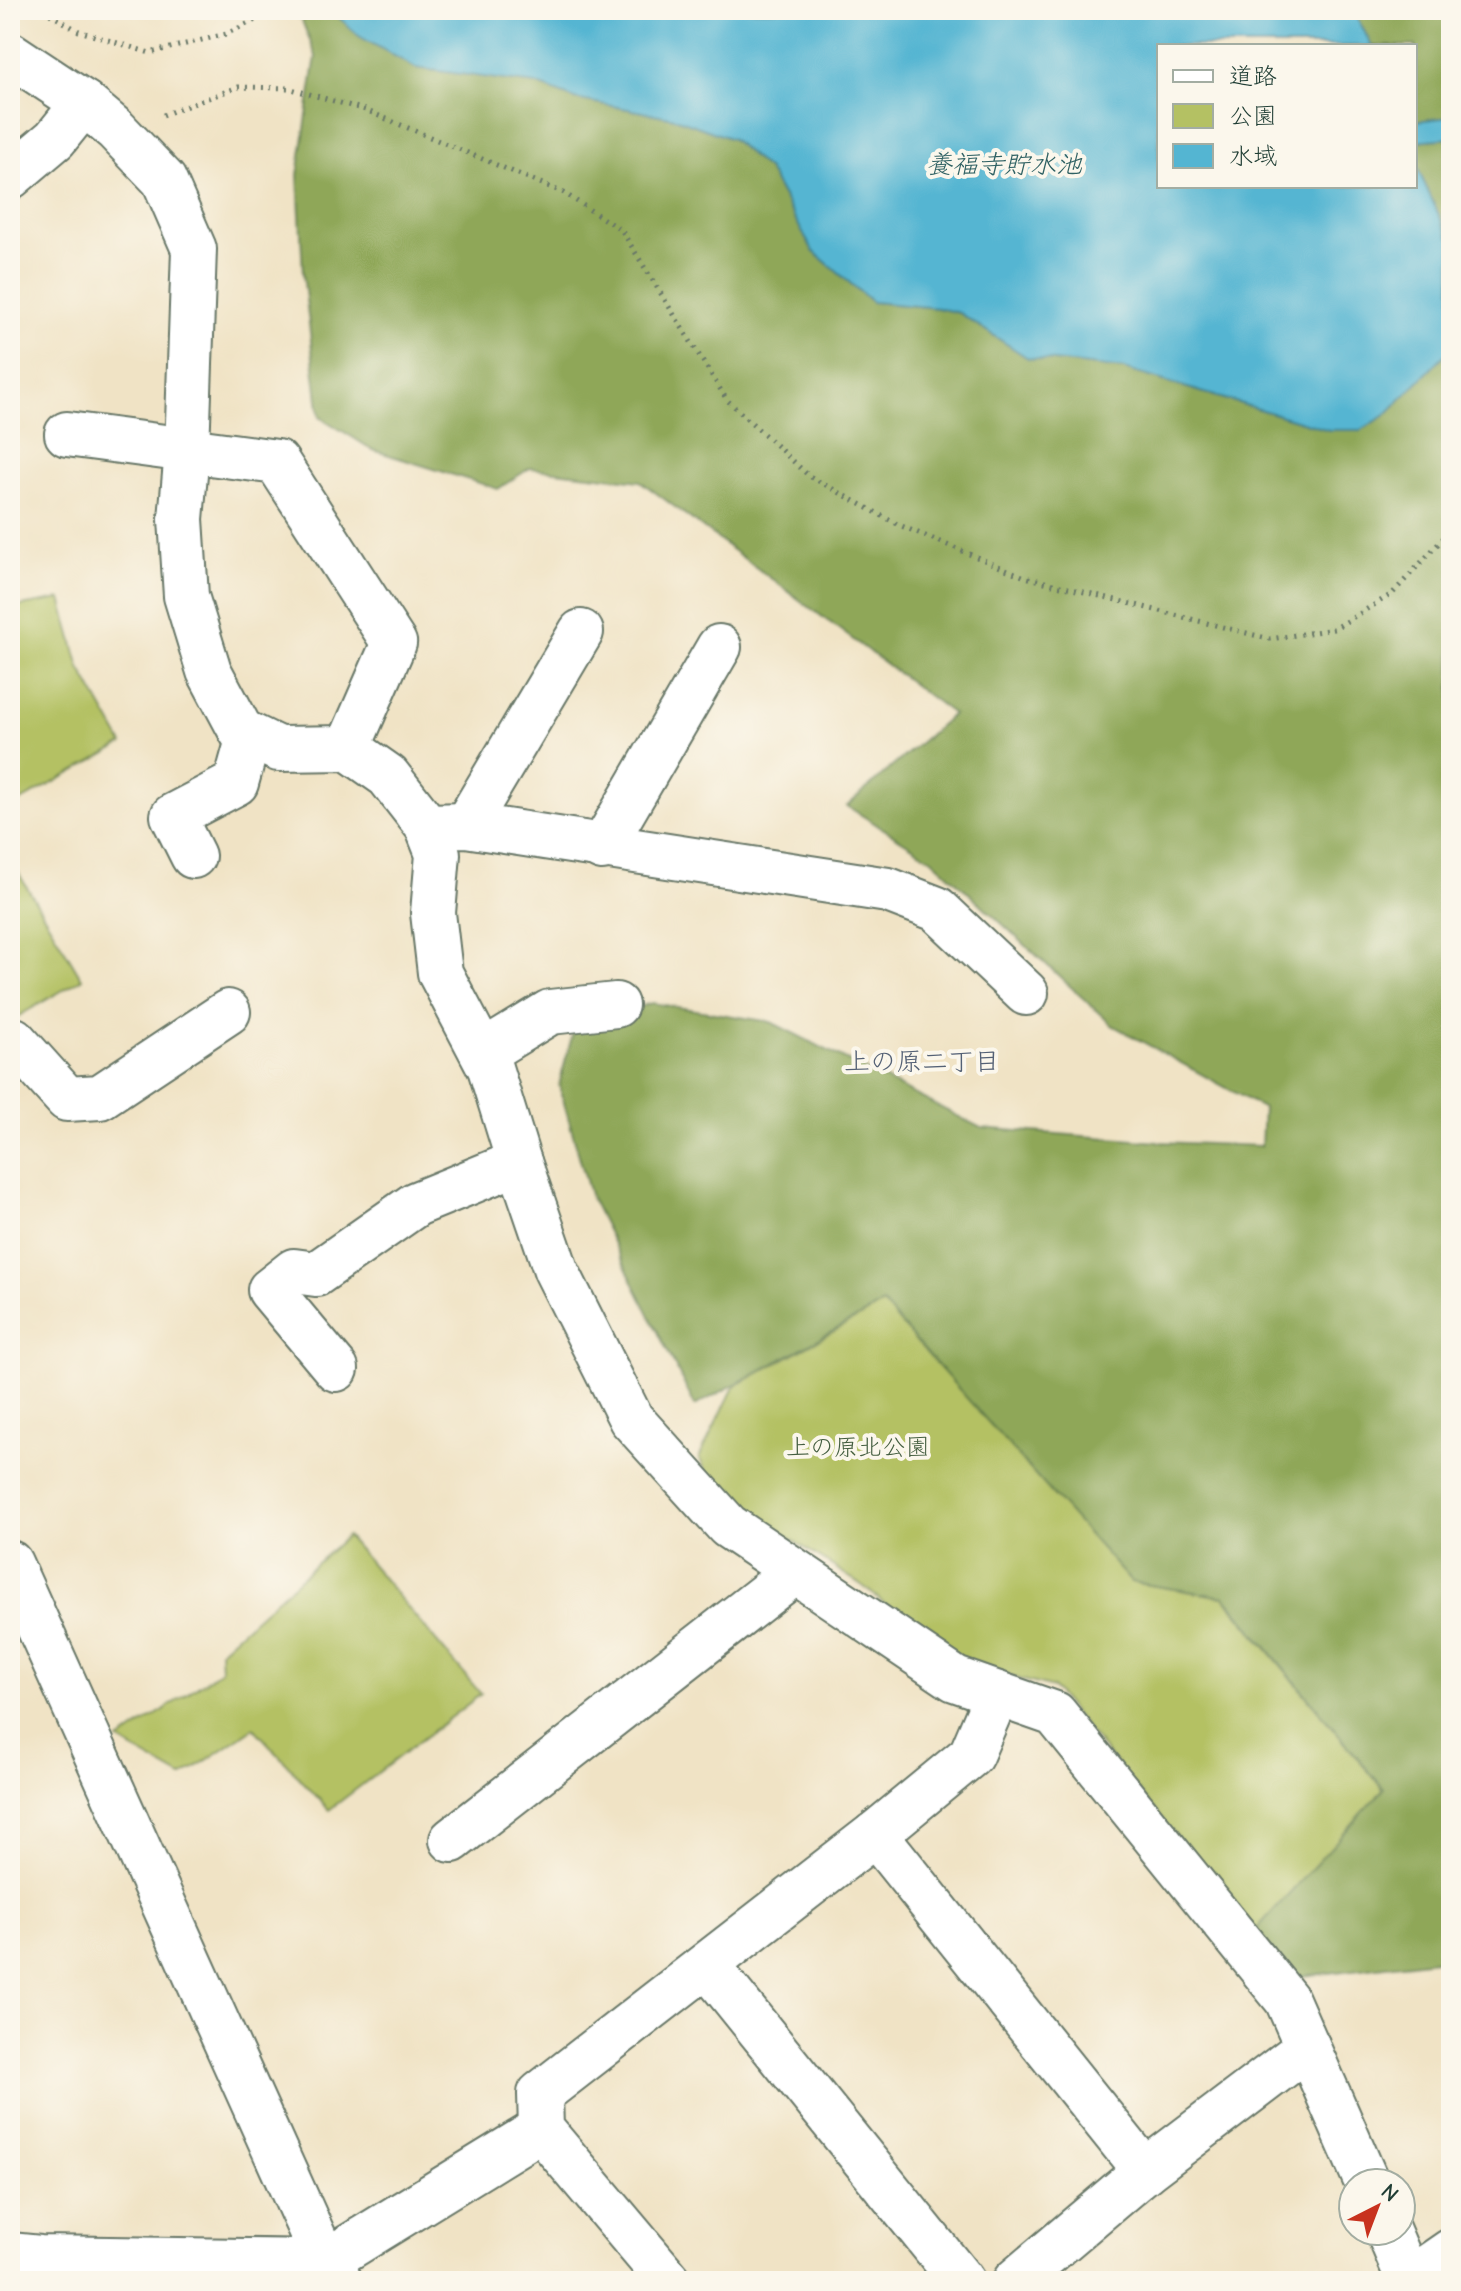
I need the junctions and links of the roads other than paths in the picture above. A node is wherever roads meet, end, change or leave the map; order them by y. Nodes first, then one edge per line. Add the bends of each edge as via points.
1 (10, 54) edge
2 (100, 116) junction
3 (10, 177) edge
4 (67, 434) dead end
5 (187, 451) junction
6 (581, 632) dead end
7 (719, 647) dead end
8 (249, 736) junction
9 (348, 748) junction
10 (446, 826) junction
11 (602, 848) junction
12 (193, 856) dead end
13 (1026, 993) dead end
14 (616, 1005) dead end
15 (228, 1012) dead end
16 (10, 1040) edge
17 (483, 1053) junction
18 (519, 1162) junction
19 (336, 1369) dead end
20 (10, 1563) edge
21 (795, 1572) junction
22 (997, 1694) junction
23 (875, 1834) junction
24 (452, 1840) dead end
25 (707, 1965) junction
26 (1308, 2047) junction
27 (541, 2129) junction
28 (1360, 2167) edge
29 (1145, 2171) junction
30 (10, 2218) edge
31 (1395, 2247) edge
32 (1451, 2251) edge
33 (25, 2256) edge
34 (332, 2272) edge
35 (669, 2281) edge
36 (962, 2281) edge
37 (1015, 2281) edge
38 (1409, 2281) edge

1 - 2 street
2 - 3 street via 55,139
2 - 5 street via 164,180 194,249
4 - 5 street
5 - 8 street via 181,519 186,596 209,671 241,731
5 - 9 street via 277,462 394,643
6 - 10 street
7 - 11 street
8 - 9 street via 278,749
8 - 12 street via 236,783 173,816
9 - 10 street
10 - 11 street
10 - 17 street via 433,913 440,973
11 - 13 street via 888,890 937,909
14 - 17 street via 550,1012
15 - 16 street via 100,1097 67,1099
17 - 18 street
18 - 19 street via 416,1204 316,1274 294,1271 270,1290
18 - 21 street via 556,1270 631,1419 728,1526
20 - 34 street
21 - 22 street via 955,1679
21 - 24 street
22 - 23 street via 971,1755
22 - 26 street via 1055,1714 1287,2000
23 - 25 street
23 - 29 street
25 - 27 street via 540,2094
25 - 36 street
26 - 28 street
26 - 29 street
27 - 34 street
27 - 35 street
29 - 37 street
30 - 33 street
31 - 38 street
32 - 38 street
33 - 34 street

